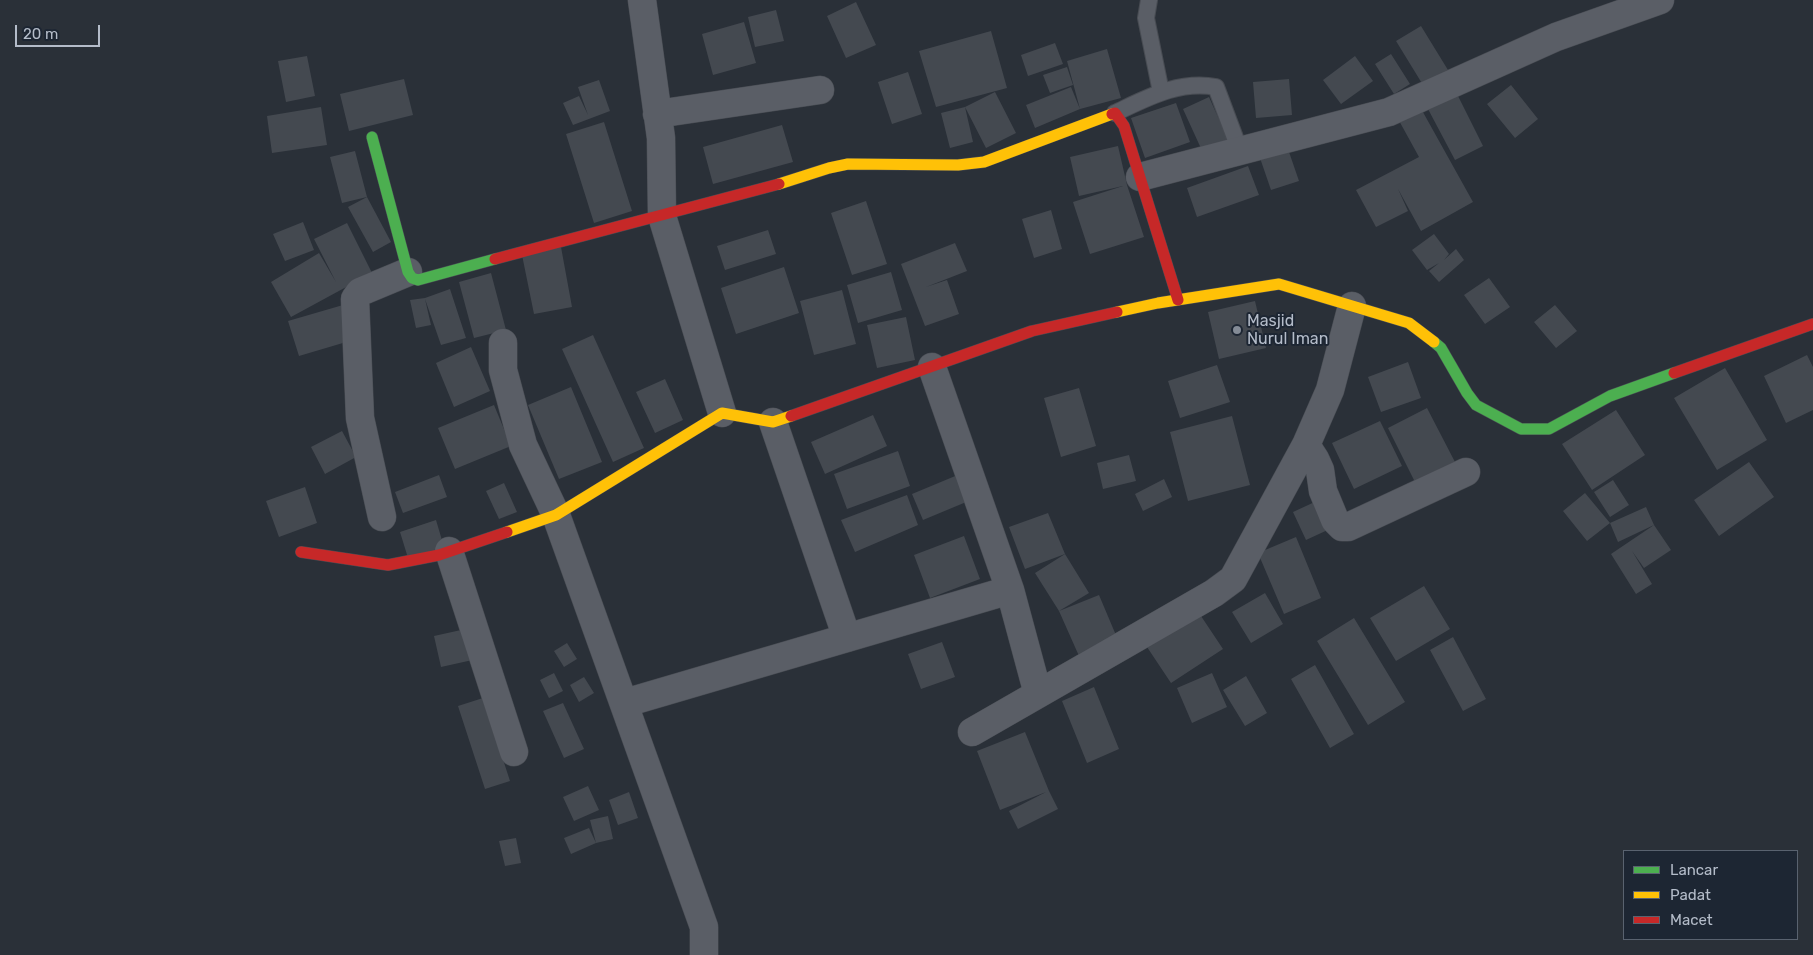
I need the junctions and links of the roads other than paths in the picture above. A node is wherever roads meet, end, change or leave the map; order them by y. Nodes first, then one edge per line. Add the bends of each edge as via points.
1 (642, 0) edge
2 (1148, 0) edge
3 (1660, 0) edge
4 (820, 90) dead end
5 (1161, 92) junction
6 (1115, 113) junction
7 (657, 114) junction
8 (372, 137) dead end
9 (1240, 151) junction
10 (1140, 177) junction
11 (662, 216) junction
12 (408, 272) junction
13 (1178, 300) junction
14 (1352, 306) junction
15 (1813, 324) edge
16 (503, 342) dead end
17 (932, 367) junction
18 (722, 413) junction
19 (772, 422) junction
20 (1306, 444) junction
21 (1466, 472) dead end
22 (556, 515) junction
23 (382, 517) dead end
24 (449, 551) junction
25 (302, 552) dead end
26 (1010, 590) junction
27 (847, 638) junction
28 (1038, 694) junction
29 (625, 703) junction
30 (972, 732) dead end
31 (514, 752) dead end
32 (704, 955) edge

1 - 7 street
2 - 5 lane via 1146,18
3 - 9 street via 1556,37 1390,112
4 - 7 street
5 - 6 lane
5 - 9 lane via 1179,87 1216,87
6 - 10 street via 1124,126
6 - 11 street via 984,162 958,165 848,164
7 - 11 street via 661,138
8 - 12 street
9 - 10 street
10 - 13 street
11 - 12 street via 418,280
11 - 18 street
12 - 23 street via 360,292 355,299 360,418
13 - 14 street via 1279,284
13 - 17 street via 1032,331
14 - 15 street via 1409,323 1441,348 1476,405 1522,429 1549,429 1610,396
14 - 20 street via 1330,390
16 - 22 street via 502,370 523,445
17 - 19 street
17 - 26 street
18 - 19 street
18 - 22 street
19 - 27 street
20 - 21 street via 1316,459 1323,492 1332,513 1342,527
20 - 28 street via 1233,579
22 - 24 street
22 - 29 street
24 - 25 street via 388,565
24 - 31 street
26 - 27 street
26 - 28 street
27 - 29 street
28 - 30 street
29 - 32 street via 704,927

